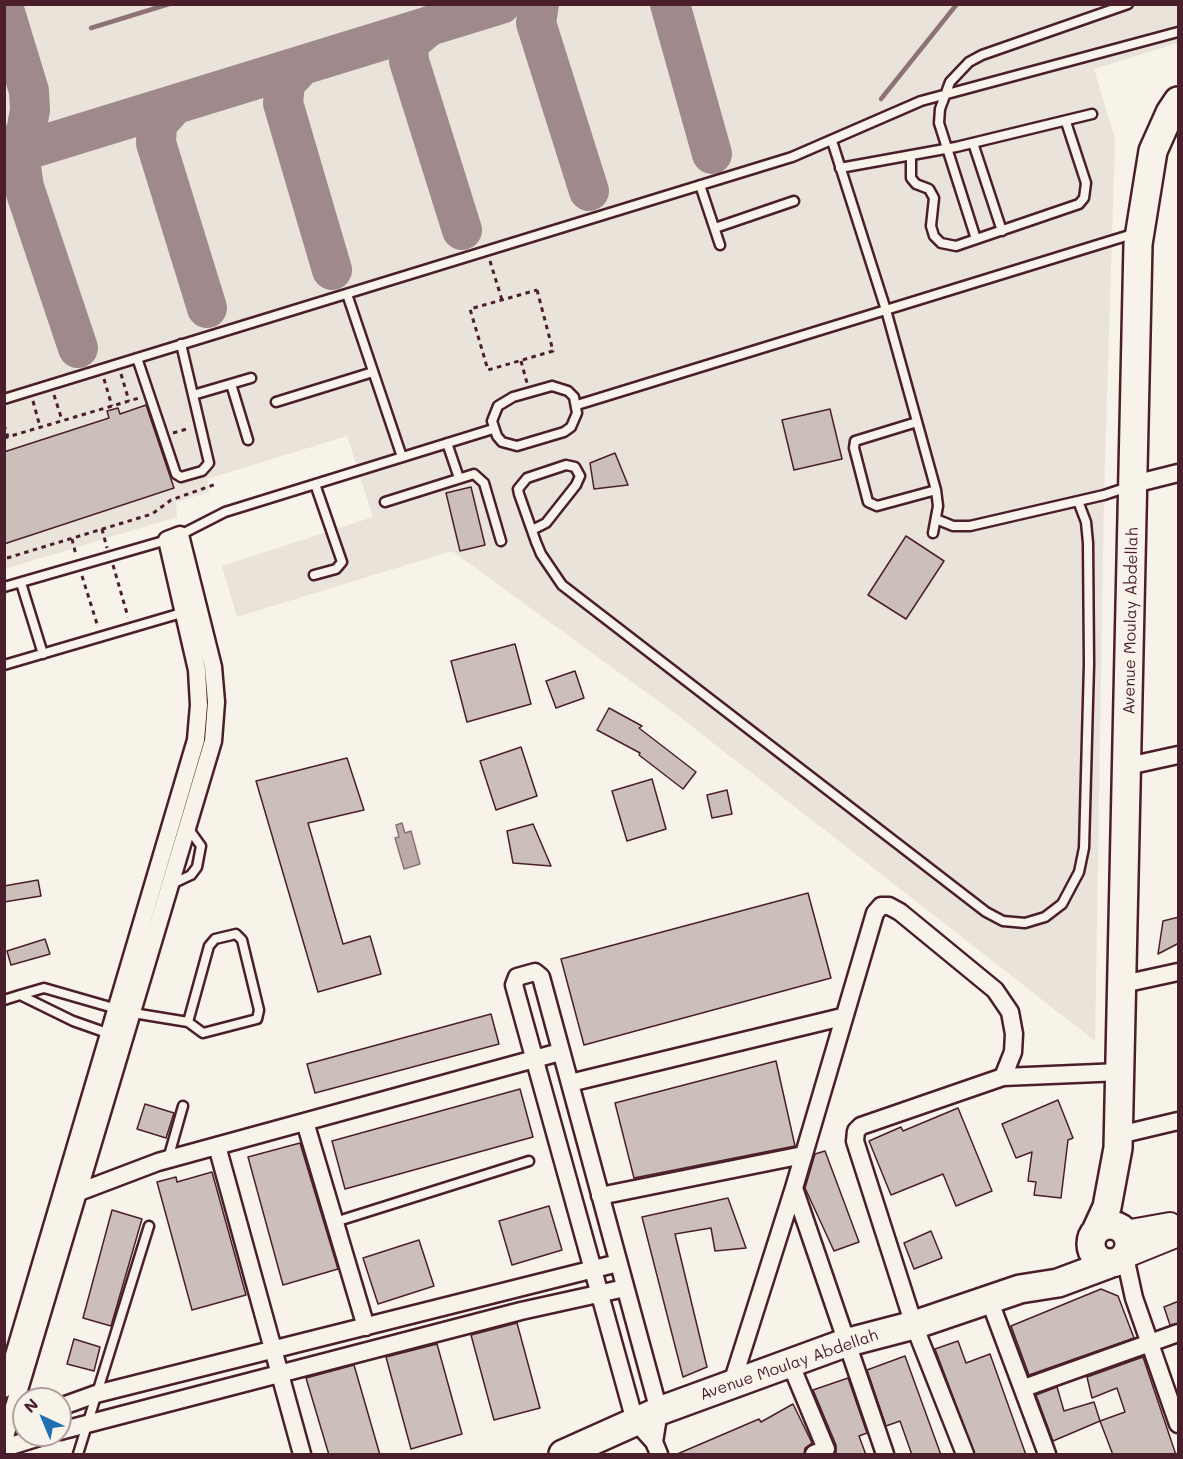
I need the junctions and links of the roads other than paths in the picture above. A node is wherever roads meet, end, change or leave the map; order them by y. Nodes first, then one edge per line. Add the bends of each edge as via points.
1 (1128, 4) edge
2 (1179, 32) edge
3 (944, 95) junction
4 (1179, 101) edge
5 (1092, 114) dead end
6 (1066, 122) junction
7 (832, 141) junction
8 (973, 143) junction
9 (946, 149) junction
10 (911, 156) junction
11 (840, 168) junction
12 (700, 185) junction
13 (794, 201) dead end
14 (715, 228) junction
15 (1002, 231) junction
16 (1140, 232) junction
17 (976, 239) junction
18 (720, 245) dead end
19 (346, 294) junction
20 (886, 310) junction
21 (181, 344) junction
22 (137, 358) junction
23 (374, 372) junction
24 (251, 378) dead end
25 (231, 384) junction
26 (193, 395) junction
27 (4, 399) edge
28 (276, 402) dead end
29 (577, 405) junction
30 (917, 422) junction
31 (494, 429) junction
32 (248, 440) dead end
33 (447, 443) junction
34 (402, 457) junction
35 (1179, 473) edge
36 (459, 478) junction
37 (315, 484) junction
38 (1134, 484) junction
39 (936, 490) junction
40 (1078, 501) junction
41 (385, 502) dead end
42 (936, 519) junction
43 (532, 530) junction
44 (933, 533) dead end
45 (173, 537) junction
46 (501, 541) dead end
47 (314, 575) dead end
48 (21, 583) junction
49 (4, 587) edge
50 (186, 612) junction
51 (43, 654) junction
52 (4, 665) edge
53 (1179, 755) edge
54 (1128, 766) junction
55 (1179, 972) edge
56 (1123, 984) junction
57 (20, 995) junction
58 (4, 1000) edge
59 (125, 1011) junction
60 (842, 1017) junction
61 (188, 1022) junction
62 (118, 1036) junction
63 (560, 1052) junction
64 (536, 1059) junction
65 (1121, 1072) junction
66 (1003, 1077) junction
67 (570, 1083) junction
68 (183, 1106) dead end
69 (1179, 1121) edge
70 (305, 1122) junction
71 (1118, 1141) junction
72 (217, 1146) junction
73 (803, 1155) junction
74 (168, 1159) junction
75 (529, 1161) dead end
76 (794, 1188) junction
77 (71, 1190) junction
78 (600, 1197) junction
79 (335, 1222) junction
80 (1179, 1223) edge
81 (149, 1226) dead end
82 (1179, 1234) edge
83 (1094, 1235) junction
84 (1120, 1250) junction
85 (618, 1263) junction
86 (593, 1270) junction
87 (625, 1288) junction
88 (1020, 1289) junction
89 (599, 1295) junction
90 (988, 1299) junction
91 (914, 1325) junction
92 (366, 1327) junction
93 (1179, 1333) edge
94 (845, 1343) junction
95 (1150, 1344) junction
96 (274, 1350) junction
97 (791, 1365) junction
98 (280, 1373) junction
99 (732, 1383) junction
100 (1024, 1388) junction
101 (4, 1389) edge
102 (96, 1394) junction
103 (72, 1403) edge
104 (647, 1416) junction
105 (88, 1422) junction
106 (1179, 1424) edge
107 (11, 1427) edge
108 (72, 1427) edge
109 (656, 1448) edge
110 (78, 1455) edge
111 (302, 1455) edge
112 (563, 1455) edge
113 (814, 1455) edge
114 (885, 1455) edge
115 (964, 1455) edge
116 (1047, 1455) edge

1 - 3 lane via 975,58 958,71
2 - 3 lane
3 - 7 lane via 891,113
3 - 9 lane via 939,123
4 - 16 main road, Avenue Moulay Abdellah via 1153,151
5 - 6 lane
6 - 8 lane
6 - 15 lane via 1086,183 1084,198 1073,207
7 - 11 lane
7 - 12 lane
8 - 9 lane
8 - 15 lane
9 - 10 lane
9 - 17 lane
10 - 11 lane
10 - 17 lane via 913,181 933,193 931,226 937,240 951,246
11 - 20 lane
12 - 14 lane
12 - 19 lane
13 - 14 lane
14 - 18 lane
15 - 17 lane
16 - 20 lane
16 - 38 main road, Avenue Moulay Abdellah
19 - 21 lane
19 - 23 lane
20 - 29 lane
20 - 30 lane
21 - 22 lane
21 - 26 lane
22 - 26 lane via 178,476 202,471 209,463
22 - 27 lane
23 - 28 lane
23 - 34 lane
24 - 25 lane
25 - 26 lane
25 - 32 lane
29 - 31 lane via 575,421 564,432 524,444 502,442
29 - 31 lane via 568,391 560,387 530,392 498,406 492,421
30 - 39 lane
30 - 39 lane via 855,441 867,502 877,506
31 - 33 lane
33 - 34 lane
33 - 36 lane
34 - 37 lane
35 - 38 street
36 - 41 lane
36 - 46 lane via 474,474 482,479
37 - 45 lane via 225,512
37 - 47 lane via 342,562 336,569
38 - 40 lane
38 - 54 main road, Avenue Moulay Abdellah
39 - 42 lane
40 - 42 lane via 970,526 953,526
40 - 43 lane via 1088,543 1084,848 1076,878 1062,904 1045,917 1024,923 1003,921 986,912 572,594 547,565
42 - 44 lane
43 - 43 lane via 519,484 566,465 575,467 580,476 576,485 546,523
45 - 48 lane
45 - 50 street
45 - 59 street via 210,652 216,702 209,760 171,884
48 - 49 lane
48 - 51 lane
50 - 51 lane
50 - 59 street via 199,687 196,740
51 - 52 lane
53 - 54 street
54 - 56 main road, Avenue Moulay Abdellah
55 - 56 street
56 - 65 main road, Avenue Moulay Abdellah
57 - 58 lane
57 - 59 lane via 44,988
57 - 62 lane via 73,1021
59 - 61 lane
59 - 62 street
60 - 66 street via 875,913 881,906 889,906 995,990 1010,1012 1013,1052
60 - 67 street
60 - 73 street
61 - 61 lane via 203,1033 259,1016 242,940 236,934 215,939 209,946
62 - 77 street
63 - 64 street
63 - 64 street via 541,977 535,972 517,977 513,985
63 - 67 street
64 - 70 street
64 - 86 street
65 - 66 street
65 - 71 main road, Avenue Moulay Abdellah
66 - 91 street via 861,1126 854,1136
67 - 78 street
68 - 74 lane
69 - 71 street
70 - 72 street
70 - 79 street
71 - 83 main road, Avenue Moulay Abdellah via 1107,1207
71 - 84 main road, Avenue Moulay Abdellah via 1126,1185
72 - 74 street
72 - 96 street
73 - 76 street
73 - 78 street
74 - 77 street
75 - 79 lane
76 - 94 street
76 - 99 street
77 - 101 street
77 - 107 street
78 - 85 street
79 - 92 street
80 - 84 street
81 - 102 lane
82 - 84 street
83 - 84 main road via 1095,1256
83 - 88 main road, Avenue Moulay Abdellah via 1074,1256
84 - 88 main road, Avenue Moulay Abdellah via 1058,1283
84 - 95 street
85 - 86 street
85 - 87 street
86 - 89 street
86 - 92 street
87 - 89 street
87 - 104 street
88 - 90 main road, Avenue Moulay Abdellah
89 - 98 street
89 - 104 street
90 - 91 main road, Avenue Moulay Abdellah
90 - 100 street
91 - 94 main road, Avenue Moulay Abdellah
91 - 115 street
92 - 96 street
93 - 95 street
94 - 97 main road, Avenue Moulay Abdellah
94 - 114 street
95 - 100 street
95 - 106 street
96 - 98 street
96 - 102 street
97 - 99 main road, Avenue Moulay Abdellah
97 - 113 street via 826,1449
98 - 105 street
98 - 111 street
99 - 104 main road, Avenue Moulay Abdellah
100 - 116 street
102 - 103 street
102 - 105 lane
104 - 109 street
104 - 109 street
104 - 112 main road, Avenue Moulay Abdellah
105 - 108 street
105 - 110 lane

